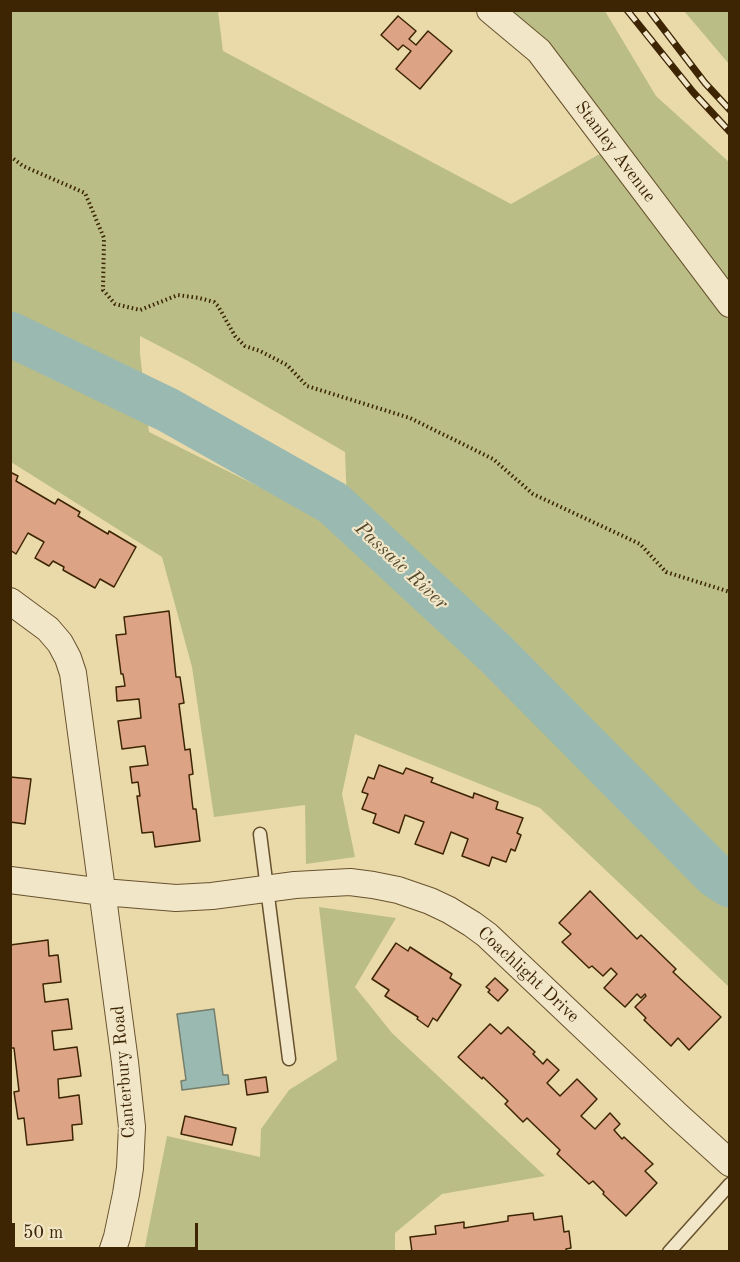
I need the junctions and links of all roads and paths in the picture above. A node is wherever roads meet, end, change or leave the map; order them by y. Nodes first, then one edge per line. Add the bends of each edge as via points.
1 (490, 10) edge
2 (10, 156) edge
3 (729, 304) edge
4 (729, 592) edge
5 (10, 601) edge
6 (260, 834) dead end
7 (10, 880) edge
8 (267, 888) junction
9 (103, 892) junction
10 (289, 1059) dead end
11 (729, 1163) edge
12 (729, 1184) edge
13 (112, 1251) edge
14 (669, 1251) edge

1 - 3 street, Stanley Avenue via 539,51
2 - 4 path via 23,166 85,193 104,238 103,290 115,304 140,310 178,295 214,302 245,346 286,365 307,386 410,418 493,459 533,494 640,544 666,572
5 - 9 street, Canterbury Road via 48,629 68,658 73,673
6 - 8 lane
7 - 9 street
8 - 9 street, Coachlight Drive via 176,898
8 - 10 lane
8 - 11 street, Coachlight Drive via 350,882 420,898 449,910 487,935
9 - 13 street, Canterbury Road via 132,1127 126,1194
12 - 14 lane

